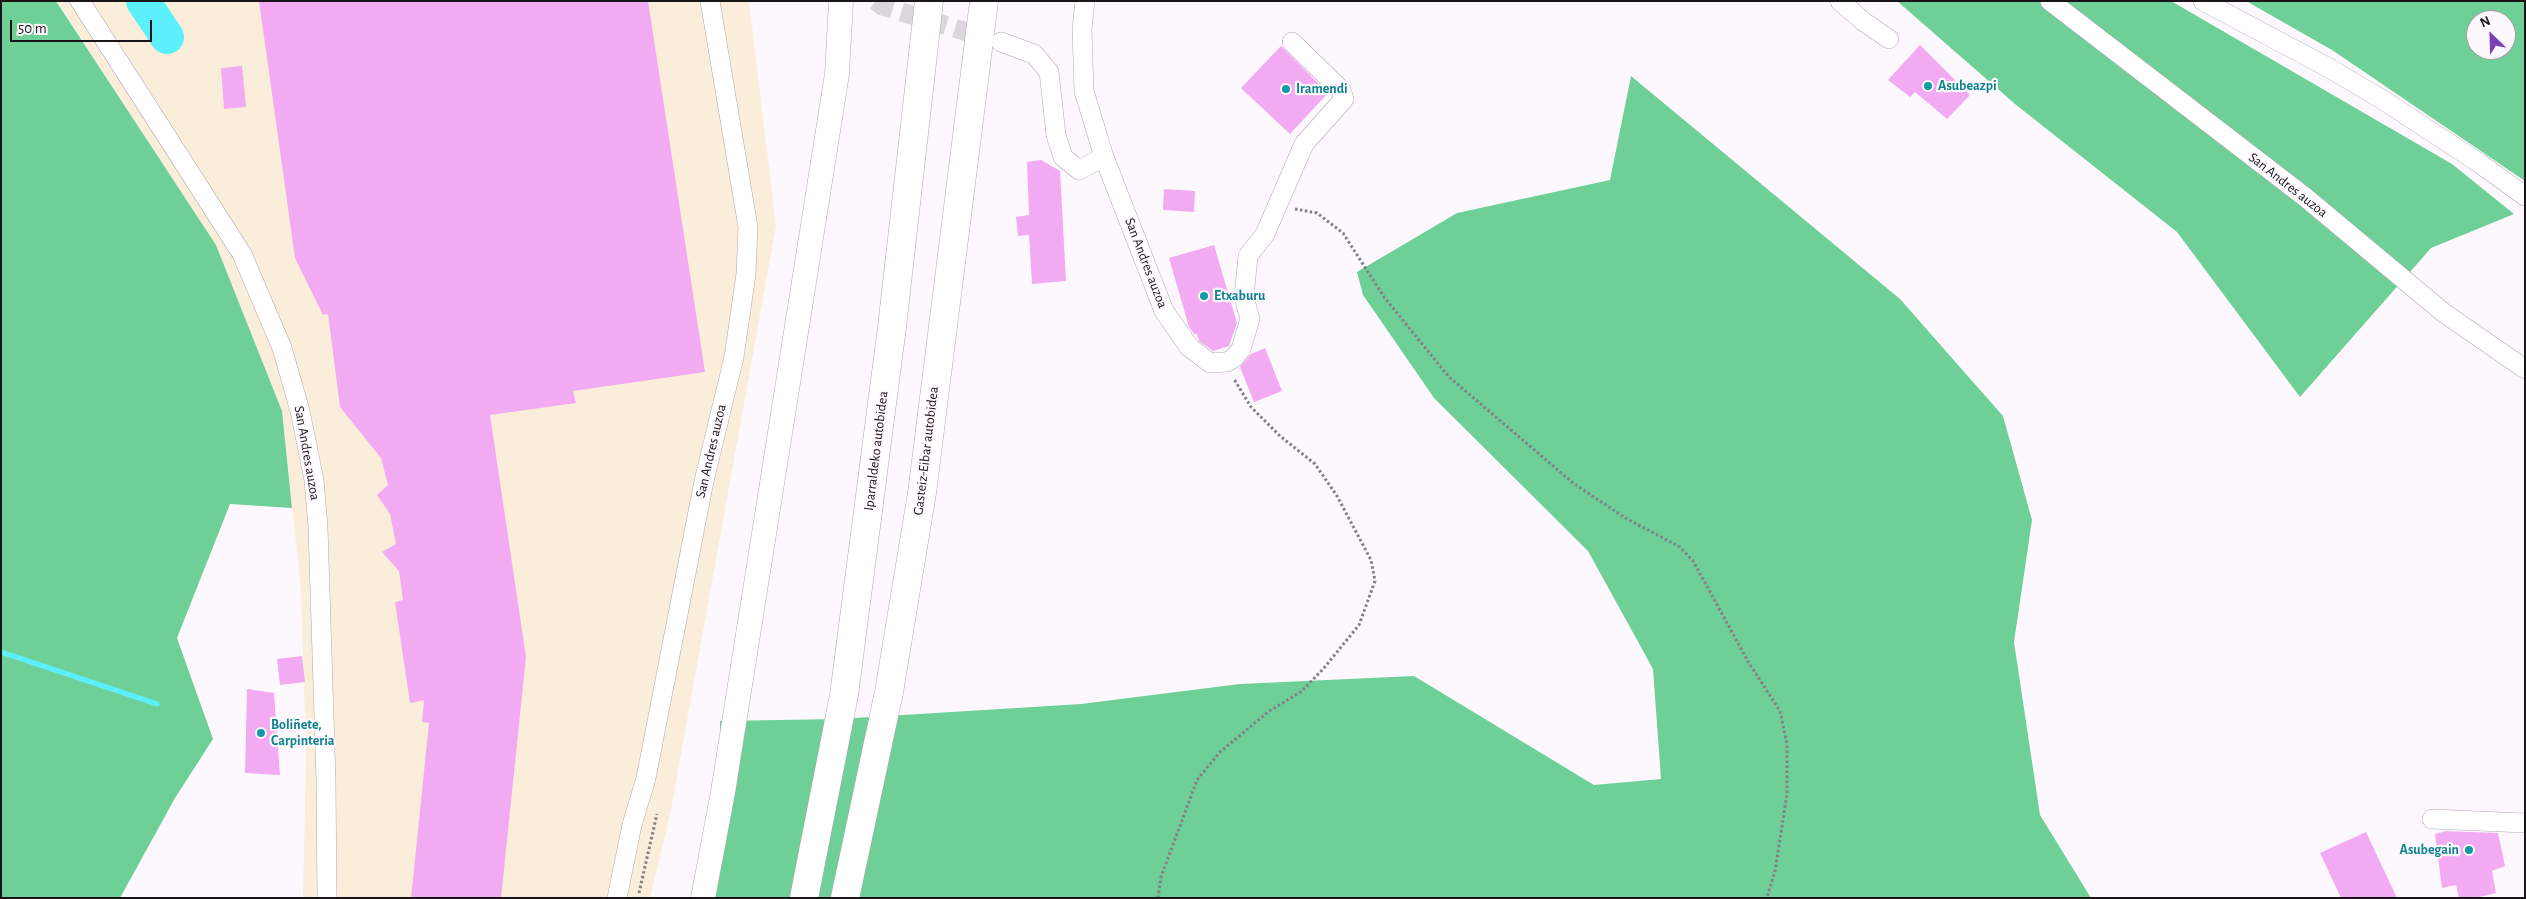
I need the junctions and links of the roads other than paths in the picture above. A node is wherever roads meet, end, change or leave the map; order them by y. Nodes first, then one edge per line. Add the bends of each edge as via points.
1 (80, 1) edge
2 (710, 1) edge
3 (841, 1) edge
4 (929, 1) edge
5 (984, 1) edge
6 (1085, 1) edge
7 (1840, 1) edge
8 (2050, 1) edge
9 (2203, 1) edge
10 (1889, 39) dead end
11 (1001, 42) tunnel mouth
12 (1292, 42) dead end
13 (1104, 157) junction
14 (2525, 196) edge
15 (2525, 370) edge
16 (2432, 818) dead end
17 (2525, 823) edge
18 (327, 898) edge
19 (617, 898) edge
20 (703, 898) edge
21 (804, 898) edge
22 (845, 898) edge

1 - 18 street, San Andres auzoa via 242,254 282,348 300,411 314,480 318,527 326,753
2 - 19 street, San Andres auzoa via 748,227 746,274 734,357 704,480 646,778 632,825
3 - 20 main road via 837,74 725,782
4 - 21 highway, Iparraldeko autobidea via 892,327 844,695
5 - 22 highway, Gasteiz-Eibar autobidea via 922,493 889,692
6 - 13 street, San Andres auzoa via 1082,30 1084,91
7 - 10 street
8 - 15 street, San Andres auzoa via 2305,197 2444,313
9 - 14 street via 2383,100
11 - 13 street via 1034,54 1049,72 1056,135 1063,157 1079,170
12 - 13 street, San Andres auzoa via 1341,90 1344,98 1304,144 1265,234 1248,256 1244,297 1250,319 1241,349 1234,358 1210,363 1189,347 1176,330 1152,285
16 - 17 street

